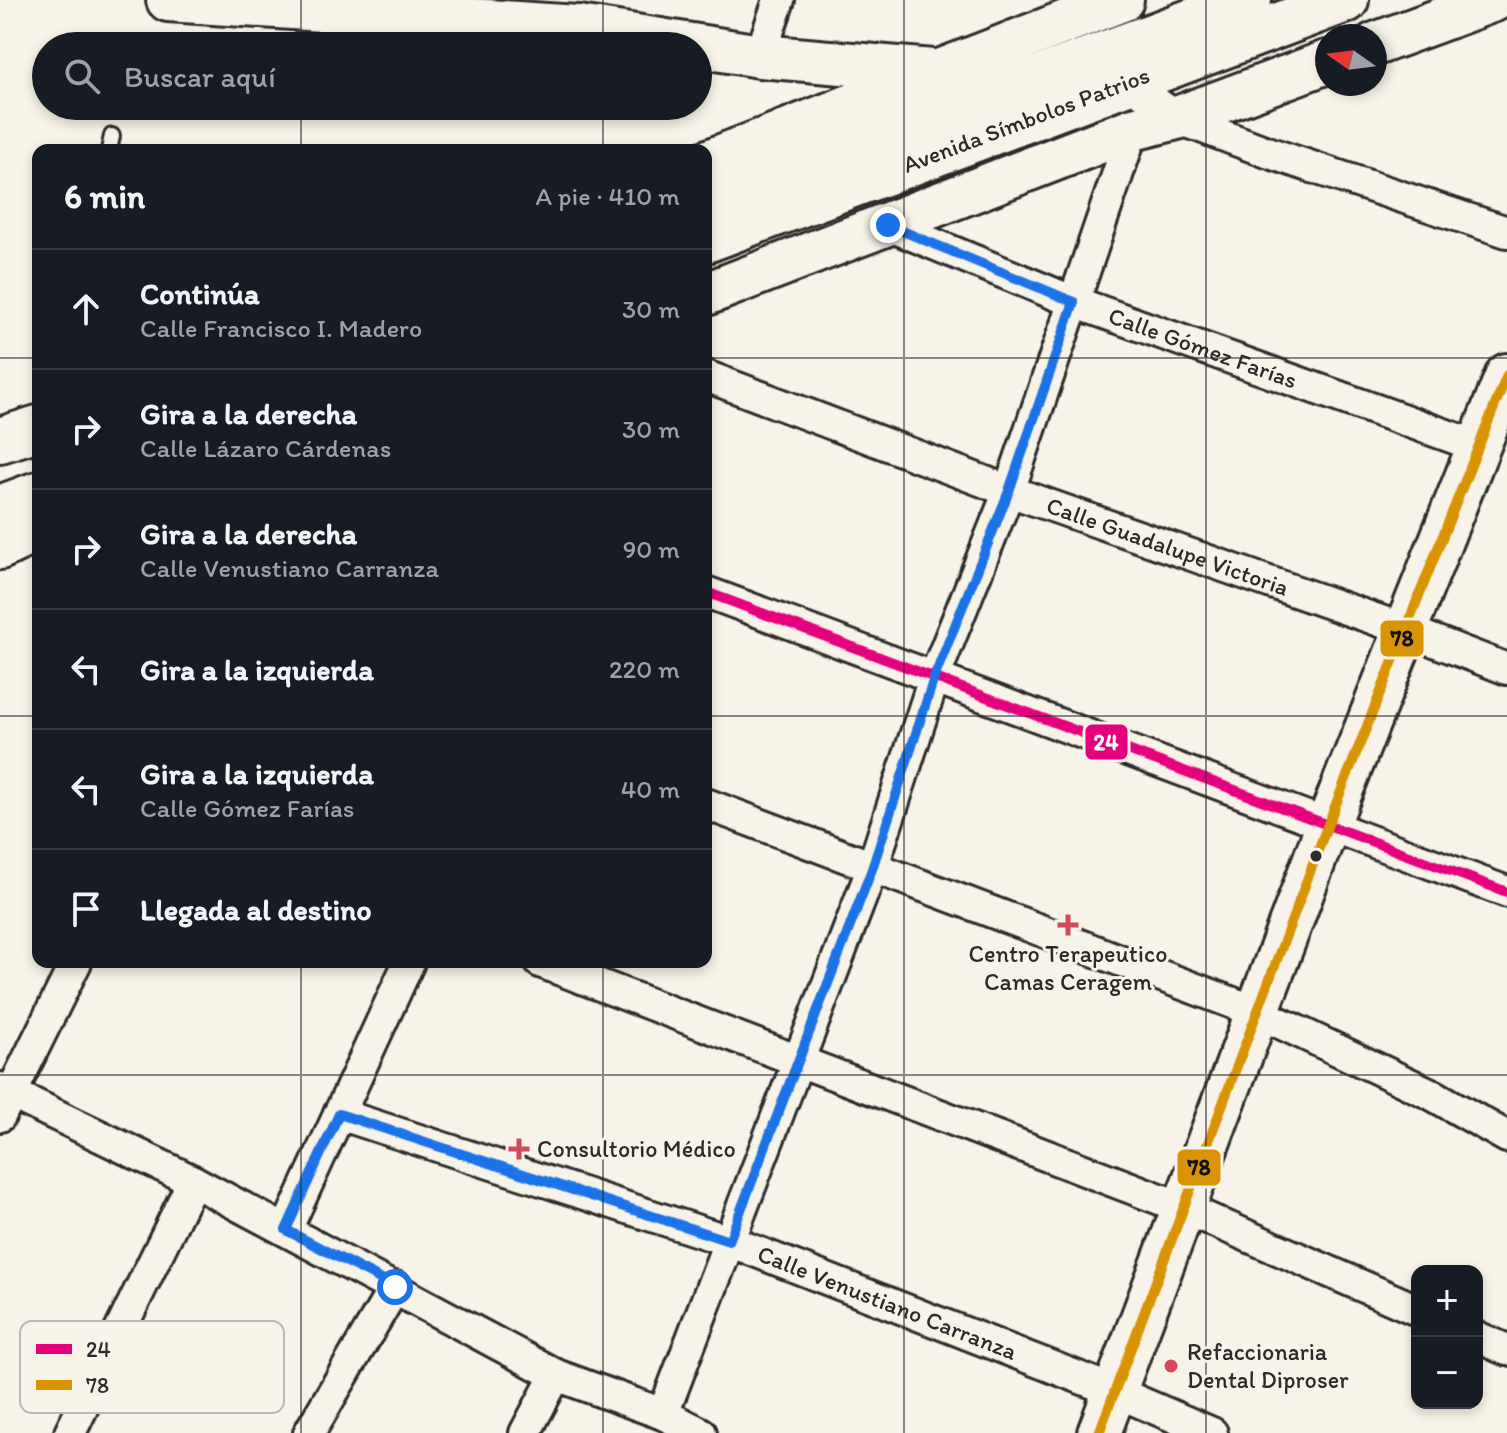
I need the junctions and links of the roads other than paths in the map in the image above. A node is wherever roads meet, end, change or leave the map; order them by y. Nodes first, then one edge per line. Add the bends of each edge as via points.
1 (168, 0) edge
2 (779, 0) edge
3 (1122, 0) edge
4 (1249, 0) edge
5 (1346, 0) edge
6 (1494, 0) edge
7 (585, 14) edge
8 (660, 32) edge
9 (1387, 40) edge
10 (712, 44) edge
11 (760, 56) junction
12 (1315, 66) edge
13 (942, 72) junction
14 (1039, 80) junction
15 (1126, 80) junction
16 (1177, 118) junction
17 (1133, 129) junction
18 (712, 160) edge
19 (712, 200) edge
20 (888, 225) junction
21 (1507, 232) edge
22 (712, 238) edge
23 (712, 293) edge
24 (1074, 302) junction
25 (1507, 375) edge
26 (712, 378) edge
27 (1477, 446) junction
28 (1009, 491) junction
29 (32, 496) edge
30 (0, 508) edge
31 (32, 512) edge
32 (0, 517) edge
33 (32, 533) edge
34 (0, 548) edge
35 (712, 594) edge
36 (1406, 630) junction
37 (1507, 669) edge
38 (934, 678) junction
39 (712, 806) edge
40 (1328, 824) junction
41 (872, 869) junction
42 (1507, 892) edge
43 (73, 968) edge
44 (406, 968) edge
45 (556, 968) edge
46 (1257, 1012) junction
47 (796, 1061) junction
48 (4, 1099) edge
49 (339, 1114) junction
50 (1507, 1137) edge
51 (193, 1181) junction
52 (1186, 1209) junction
53 (286, 1230) junction
54 (729, 1241) junction
55 (395, 1287) junction
56 (1411, 1307) edge
57 (125, 1321) edge
58 (1483, 1340) edge
59 (1507, 1350) edge
60 (556, 1375) junction
61 (1114, 1391) junction
62 (80, 1413) edge
63 (663, 1414) junction
64 (70, 1433) edge
65 (309, 1433) edge
66 (525, 1433) edge
67 (701, 1433) edge
68 (1099, 1433) edge
69 (1212, 1433) edge

1 - 7 street
2 - 11 street
3 - 13 street
4 - 14 main road, Avenida Símbolos Patrios
5 - 15 main road, Avenida Símbolos Patrios
6 - 9 street
7 - 8 street
10 - 11 street
11 - 13 street
12 - 16 street, Avenida Símbolos Patrios
13 - 14 street
13 - 18 street
14 - 19 main road, Avenida Símbolos Patrios
15 - 16 street
15 - 22 main road, Avenida Símbolos Patrios
16 - 17 street, Avenida Símbolos Patrios
16 - 21 street
17 - 20 street, Avenida Símbolos Patrios
17 - 24 street
20 - 23 street, Avenida Símbolos Patrios
20 - 24 street, Calle Gómez Farías
24 - 27 street, Calle Gómez Farías
24 - 28 street
25 - 27 street
26 - 28 street, Calle Guadalupe Victoria
27 - 36 street
28 - 36 street, Calle Guadalupe Victoria
28 - 38 street
29 - 30 main road
31 - 32 main road
33 - 34 street
35 - 38 street
36 - 37 street, Calle Guadalupe Victoria
36 - 40 street
38 - 40 street
38 - 41 street
39 - 41 street
40 - 42 street
40 - 46 street
41 - 46 street
41 - 47 street
43 - 48 street
44 - 49 street
45 - 47 street
46 - 50 street via 1433,1095
46 - 52 street
47 - 52 street
47 - 54 street
48 - 51 street
49 - 53 street
49 - 54 street, Calle Venustiano Carranza
51 - 53 street
51 - 57 street
52 - 56 street
52 - 61 street
53 - 55 street
54 - 61 street, Calle Venustiano Carranza
54 - 63 street
55 - 60 street
55 - 65 street
58 - 59 street
60 - 63 street
60 - 66 street
61 - 68 street
61 - 69 street, Calle Venustiano Carranza
62 - 64 street
63 - 67 street

